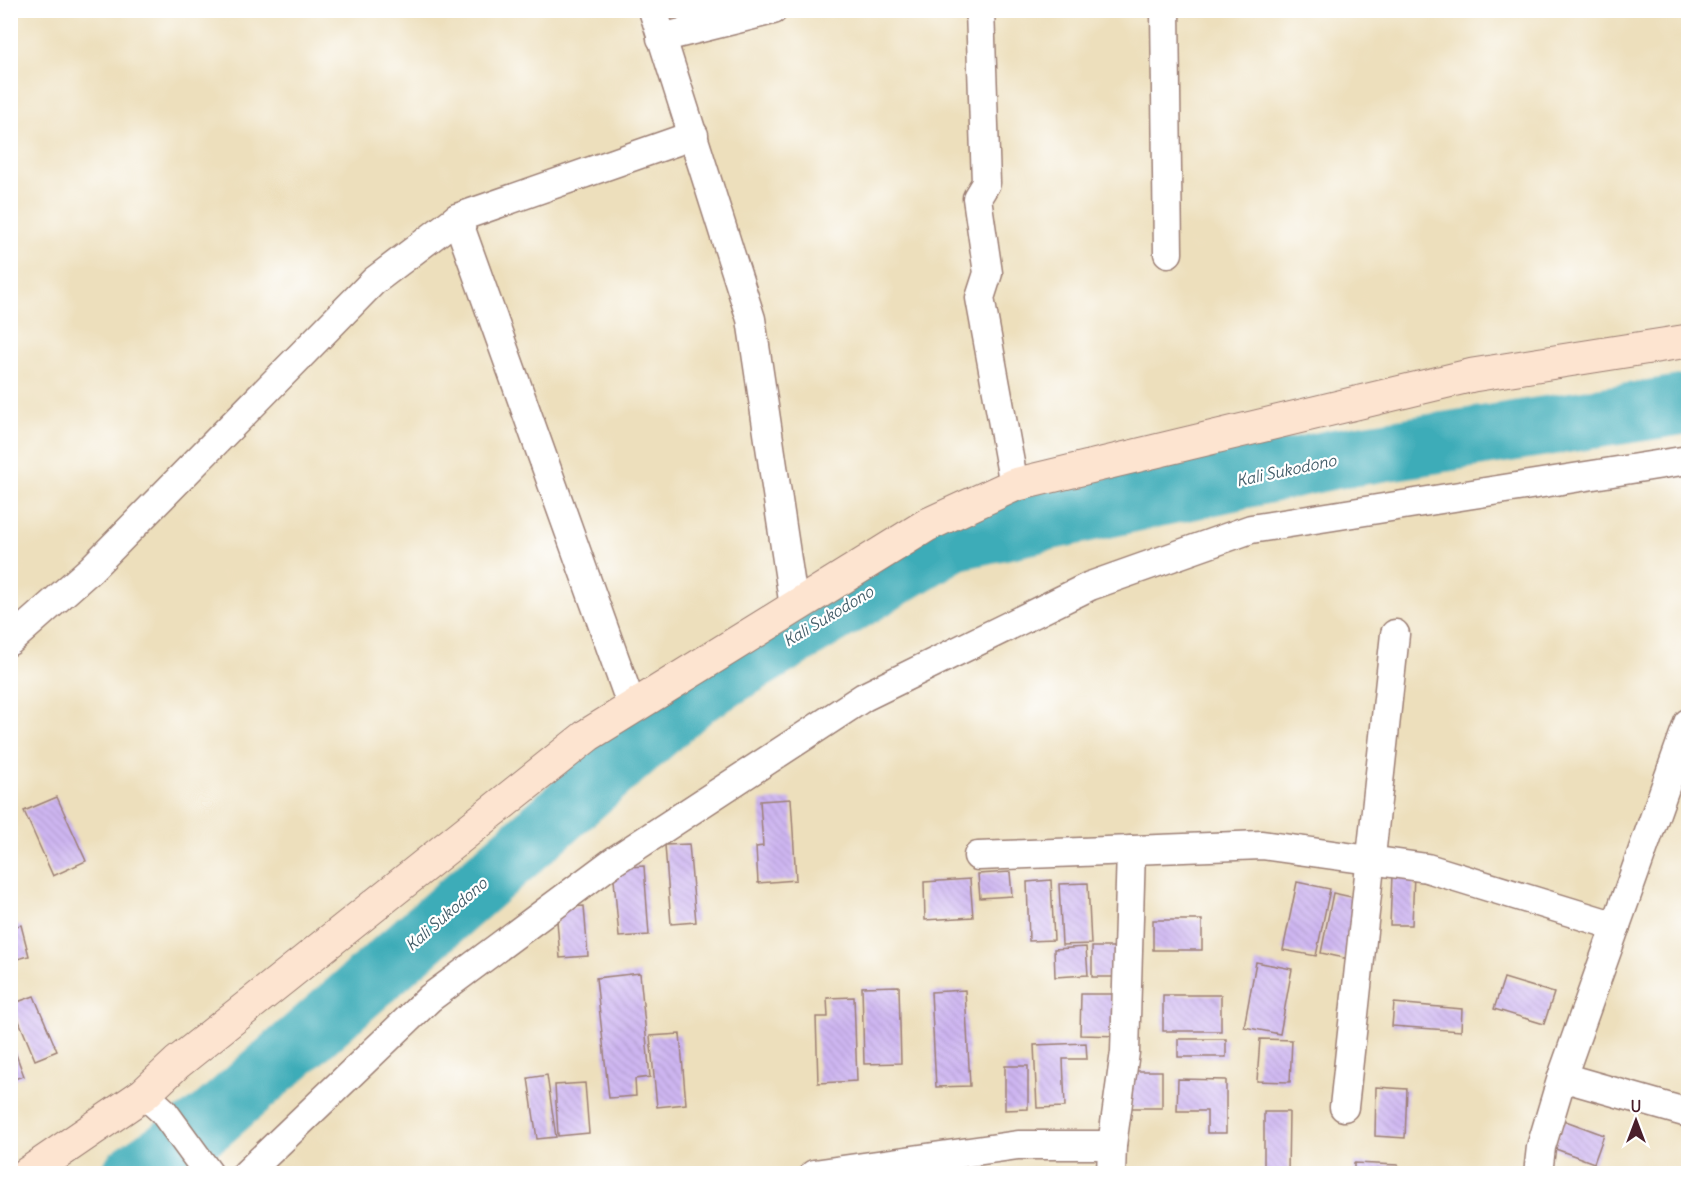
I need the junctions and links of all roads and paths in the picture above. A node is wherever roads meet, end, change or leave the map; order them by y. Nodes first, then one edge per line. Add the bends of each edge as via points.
1 (653, 10) edge
2 (773, 10) edge
3 (980, 10) edge
4 (1165, 10) edge
5 (662, 38) junction
6 (694, 135) junction
7 (457, 218) junction
8 (1167, 253) dead end
9 (1689, 341) edge
10 (1689, 460) edge
11 (1014, 485) junction
12 (794, 607) junction
13 (1395, 634) dead end
14 (10, 641) edge
15 (632, 707) junction
16 (1689, 723) edge
17 (1131, 850) junction
18 (978, 856) dead end
19 (1370, 860) junction
20 (1616, 926) junction
21 (1562, 1077) junction
22 (153, 1103) junction
23 (1344, 1107) dead end
24 (1689, 1113) edge
25 (1112, 1145) junction
26 (27, 1173) edge
27 (209, 1173) edge
28 (246, 1173) edge
29 (814, 1173) edge
30 (1111, 1173) edge
31 (1538, 1173) edge

1 - 5 street
2 - 5 street
3 - 11 street via 986,183 977,198 988,273 980,298
4 - 8 street
5 - 6 street
6 - 7 street
6 - 12 street via 751,319
7 - 14 street via 374,281 91,569
7 - 15 street
9 - 11 street via 1473,375
10 - 28 street via 1251,529 1090,586 864,697 614,861 430,998
11 - 12 street via 927,525
12 - 15 street
13 - 19 street
15 - 22 street via 588,735 177,1063
16 - 20 street
17 - 18 street
17 - 19 street via 1262,845
17 - 25 street via 1125,1052
19 - 20 street via 1426,868
19 - 23 street
20 - 21 street
21 - 24 street
21 - 31 street via 1541,1147
22 - 26 street
22 - 27 street
25 - 29 street via 1018,1145
25 - 30 street

